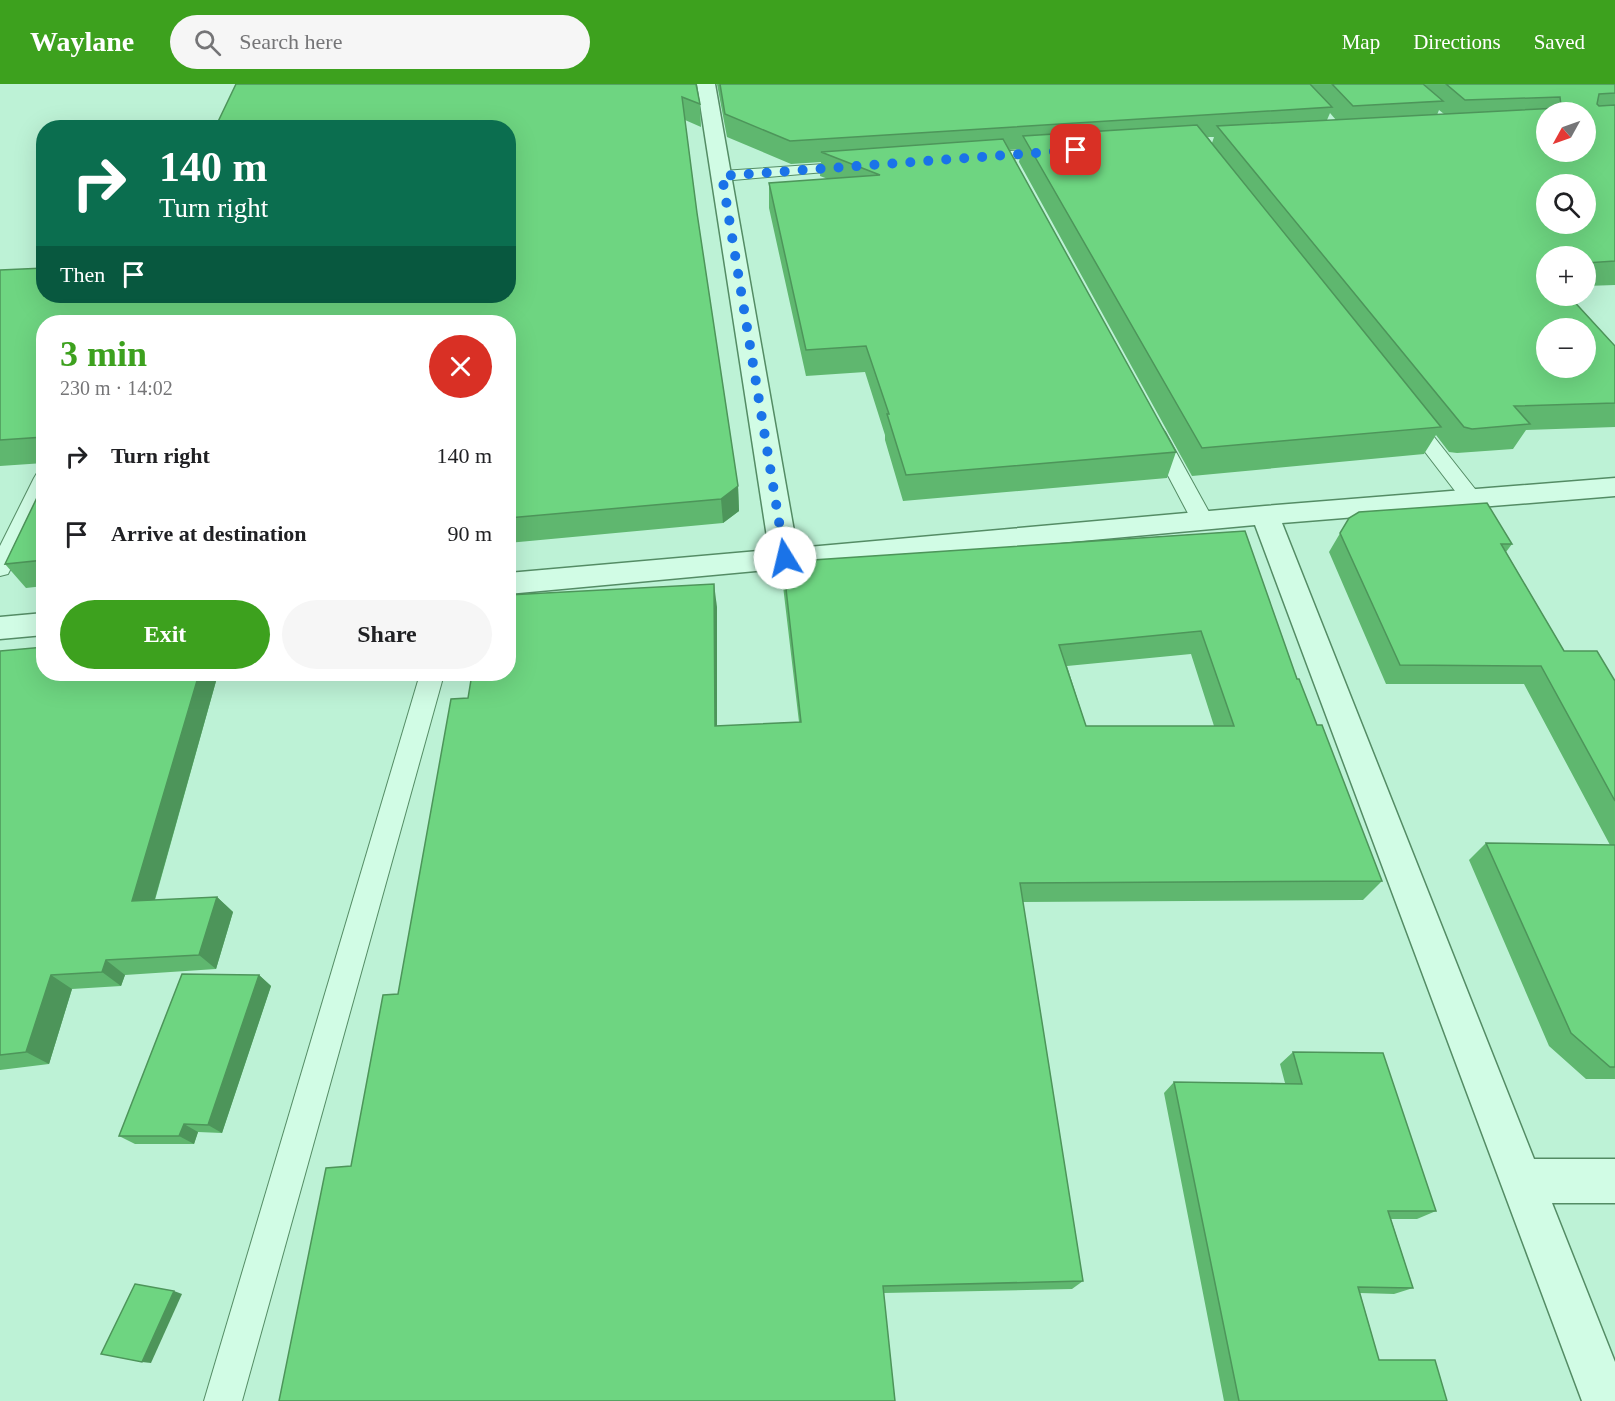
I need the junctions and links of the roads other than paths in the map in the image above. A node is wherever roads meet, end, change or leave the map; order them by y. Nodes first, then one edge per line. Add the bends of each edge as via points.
1 (706, 84) edge
2 (1064, 151) edge
3 (1005, 155) junction
4 (958, 159) edge
5 (863, 165) edge
6 (722, 176) junction
7 (1016, 176) edge
8 (1399, 406) edge
9 (1147, 416) edge
10 (1615, 487) edge
11 (36, 494) edge
12 (1472, 500) junction
13 (1266, 515) junction
14 (1203, 521) junction
15 (785, 558) junction
16 (0, 568) edge
17 (516, 583) edge
18 (36, 625) edge
19 (0, 628) edge
20 (430, 681) edge
21 (1522, 1181) junction
22 (1615, 1182) edge
23 (223, 1401) edge
24 (1606, 1401) edge

1 - 6 street
2 - 3 lane
3 - 4 lane
3 - 7 lane
5 - 6 lane
6 - 15 street
8 - 12 lane
9 - 14 lane
10 - 12 street
11 - 16 lane
12 - 13 street
13 - 14 street
13 - 21 street
14 - 15 street
15 - 17 street
18 - 19 street
20 - 23 lane
21 - 22 street
21 - 24 street

